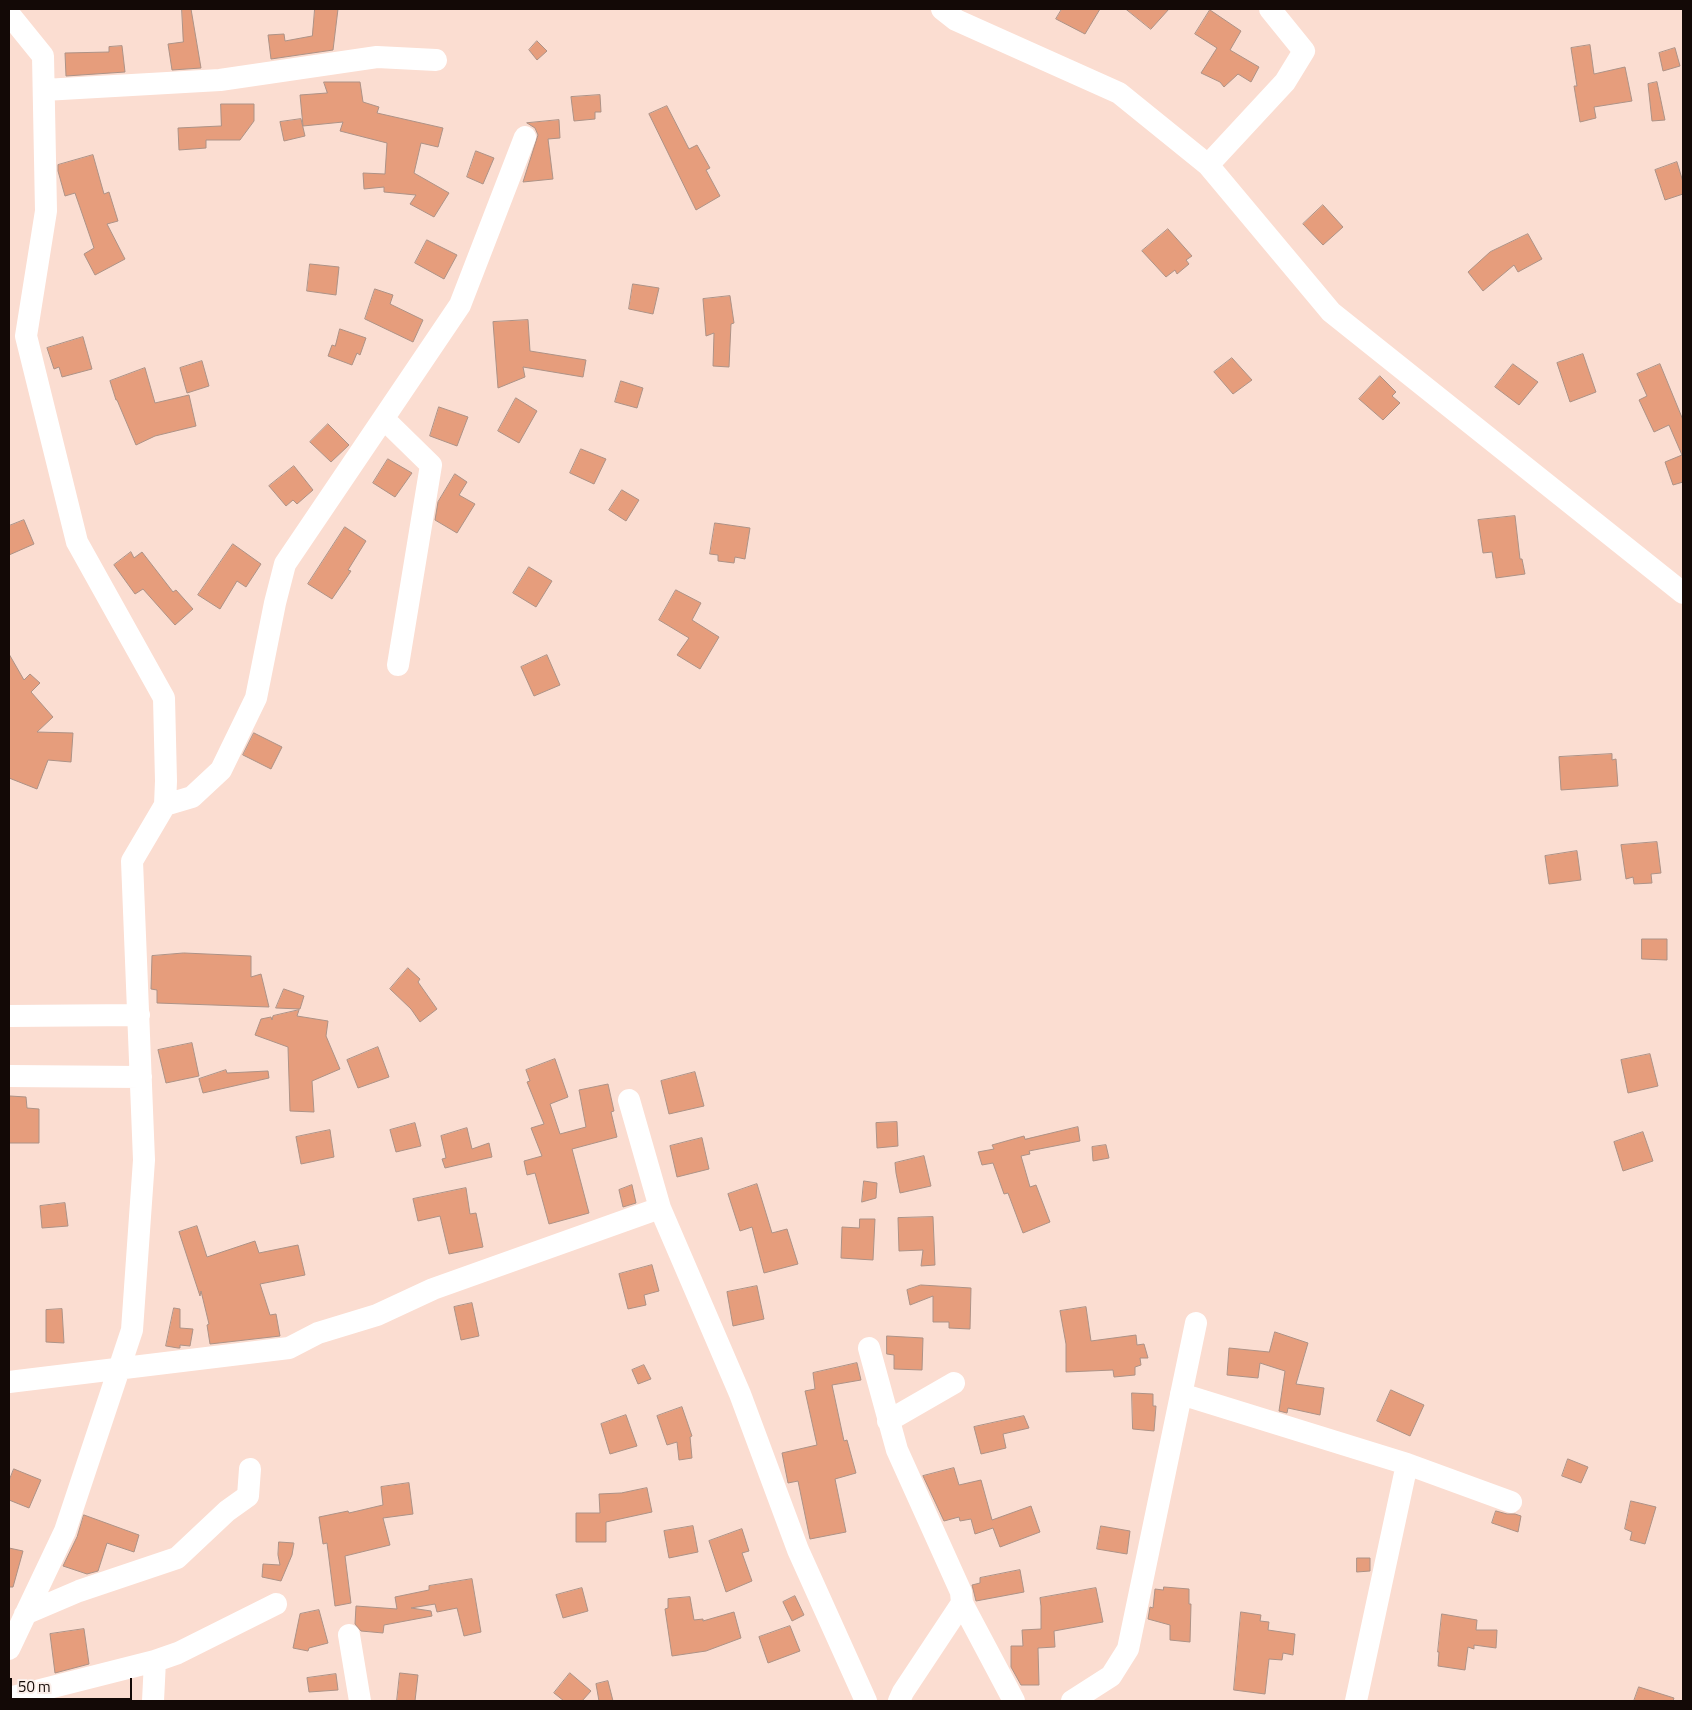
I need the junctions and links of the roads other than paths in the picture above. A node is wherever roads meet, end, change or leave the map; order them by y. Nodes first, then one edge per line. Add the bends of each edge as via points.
1 (942, 9) edge
2 (1270, 9) edge
3 (9, 14) edge
4 (436, 60) dead end
5 (44, 90) junction
6 (524, 137) dead end
7 (1208, 165) junction
8 (18, 335) edge
9 (384, 419) junction
10 (1683, 593) edge
11 (398, 665) dead end
12 (165, 804) junction
13 (138, 1015) junction
14 (9, 1016) edge
15 (9, 1076) edge
16 (141, 1078) junction
17 (629, 1100) dead end
18 (660, 1208) junction
19 (1196, 1323) dead end
20 (869, 1348) dead end
21 (119, 1368) junction
22 (9, 1382) edge
23 (954, 1384) dead end
24 (1181, 1394) junction
25 (888, 1421) junction
26 (1406, 1464) junction
27 (250, 1469) dead end
28 (1511, 1502) dead end
29 (962, 1603) junction
30 (276, 1604) dead end
31 (26, 1614) junction
32 (349, 1635) dead end
33 (9, 1649) edge
34 (155, 1661) junction
35 (1111, 1676) junction
36 (9, 1698) edge
37 (153, 1701) edge
38 (360, 1701) edge
39 (866, 1701) edge
40 (899, 1701) edge
41 (1014, 1701) edge
42 (1072, 1701) edge
43 (1108, 1701) edge
44 (1356, 1701) edge

1 - 7 street via 956,20 1119,92
2 - 7 street via 1304,51 1285,82
3 - 5 street via 43,56
4 - 5 street via 376,57 220,80
5 - 8 street via 46,211
6 - 9 street via 460,304
7 - 10 street via 1331,312
8 - 12 street via 77,542 164,698
9 - 11 street via 431,464
9 - 12 street via 285,564 256,698 221,770 192,797
12 - 13 street via 132,861
13 - 14 street
13 - 16 street
15 - 16 street
16 - 21 street via 144,1160 132,1330
17 - 18 street
18 - 21 street via 433,1289 377,1315 318,1333 289,1348
18 - 39 street via 740,1394 798,1550
19 - 24 street
20 - 25 street
21 - 22 street
21 - 31 street via 65,1531
23 - 25 street
24 - 26 street
24 - 35 street via 1128,1649
25 - 29 street via 897,1450 961,1592
26 - 28 street
26 - 44 street
27 - 31 street via 248,1496 226,1511 177,1558 79,1591
29 - 40 street
29 - 41 street
30 - 34 street via 178,1653
31 - 33 street
32 - 38 street
34 - 36 street
34 - 37 street
35 - 42 street
35 - 43 street

